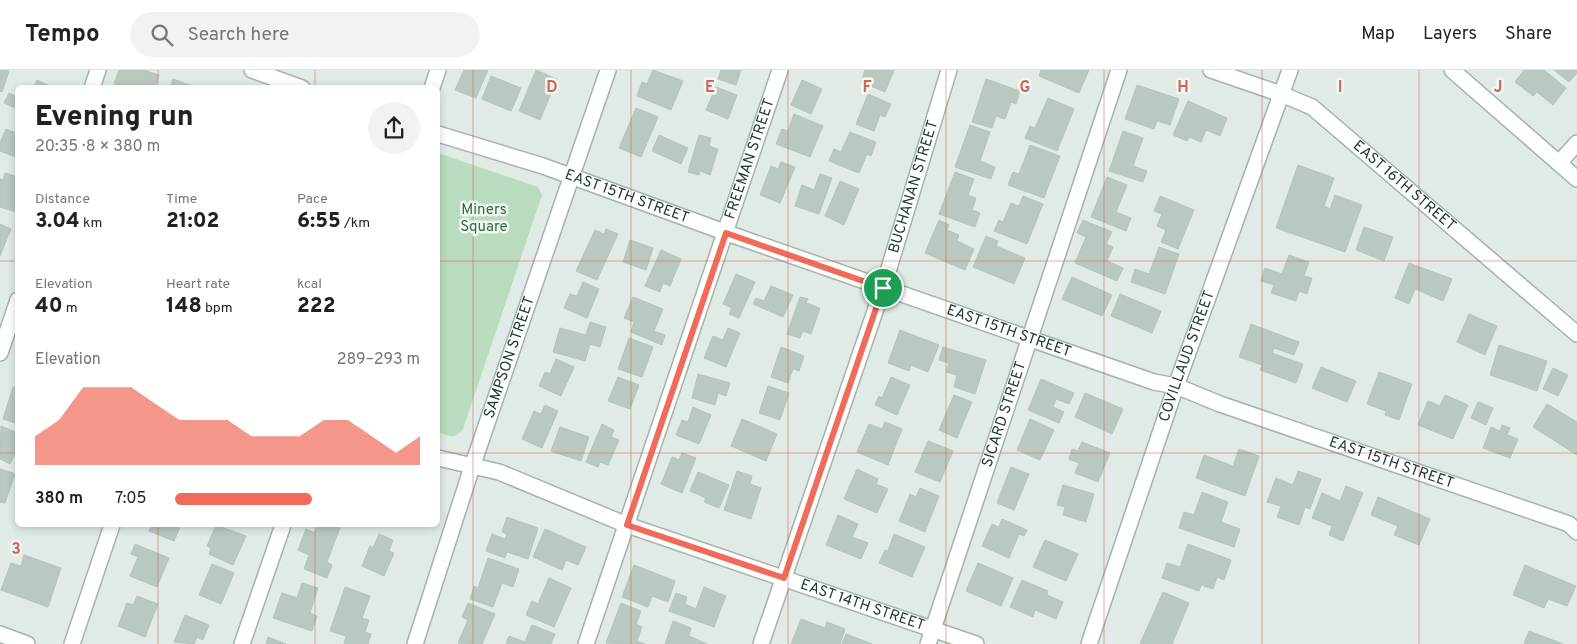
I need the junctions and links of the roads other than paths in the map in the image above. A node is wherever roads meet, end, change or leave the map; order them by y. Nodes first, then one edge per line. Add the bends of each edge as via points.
1 (98, 70) edge
2 (438, 70) edge
3 (608, 70) edge
4 (780, 70) edge
5 (949, 70) edge
6 (1119, 70) edge
7 (1212, 70) edge
8 (1290, 70) edge
9 (1452, 70) edge
10 (261, 76) edge
11 (93, 85) edge
12 (292, 85) edge
13 (433, 85) edge
14 (1282, 94) junction
15 (440, 135) edge
16 (1577, 143) edge
17 (1559, 164) junction
18 (572, 177) junction
19 (1577, 179) edge
20 (726, 233) junction
21 (883, 288) junction
22 (12, 307) edge
23 (1577, 334) edge
24 (1031, 339) junction
25 (0, 353) edge
26 (1176, 386) junction
27 (440, 459) edge
28 (472, 467) junction
29 (627, 525) junction
30 (111, 527) edge
31 (282, 527) edge
32 (1577, 532) edge
33 (784, 578) junction
34 (933, 629) junction
35 (0, 634) edge
36 (27, 644) edge
37 (72, 644) edge
38 (242, 644) edge
39 (415, 644) edge
40 (586, 644) edge
41 (761, 644) edge
42 (928, 644) edge
43 (976, 644) edge
44 (1089, 644) edge

1 - 11 street
2 - 13 street
3 - 18 street, SAMPSON STREET
4 - 20 street, FREEMAN STREET
5 - 21 street, BUCHANAN STREET
6 - 24 street, SICARD STREET
7 - 14 street, EAST 16TH STREET
8 - 14 street, COVILLAUD STREET
9 - 17 street
10 - 12 street
14 - 23 street, EAST 16TH STREET via 1312,107
14 - 26 street, COVILLAUD STREET
15 - 18 street, EAST 15TH STREET
16 - 17 street
17 - 19 street
18 - 20 street, EAST 15TH STREET
18 - 28 street, SAMPSON STREET
20 - 21 street, EAST 15TH STREET
20 - 29 street, FREEMAN STREET
21 - 24 street, EAST 15TH STREET
21 - 33 street, BUCHANAN STREET
22 - 25 street
24 - 26 street, EAST 15TH STREET via 1154,382
24 - 34 street, SICARD STREET
26 - 32 street, EAST 15TH STREET via 1569,524
26 - 44 street, COVILLAUD STREET
27 - 28 street, EAST 14TH STREET
28 - 29 street, EAST 14TH STREET via 499,472
28 - 39 street, SAMPSON STREET
29 - 33 street, EAST 14TH STREET
29 - 40 street, FREEMAN STREET
30 - 37 street
31 - 38 street
33 - 34 street, EAST 14TH STREET
33 - 41 street, BUCHANAN STREET
34 - 42 street, SICARD STREET
34 - 43 street, EAST 14TH STREET
35 - 36 street

